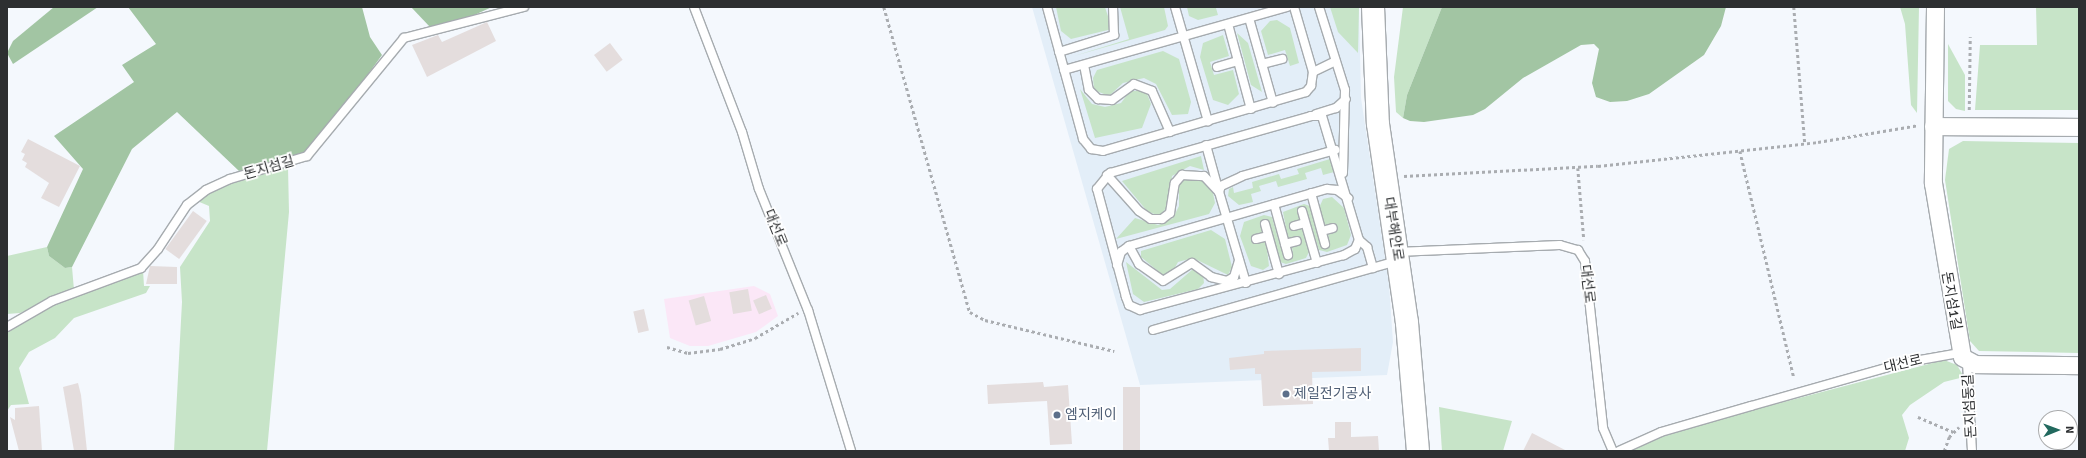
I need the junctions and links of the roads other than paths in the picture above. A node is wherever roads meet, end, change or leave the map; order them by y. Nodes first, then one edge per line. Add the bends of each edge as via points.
1 (524, 7) edge
2 (694, 7) edge
3 (1047, 7) edge
4 (1113, 7) edge
5 (1175, 7) edge
6 (1286, 7) edge
7 (1294, 7) edge
8 (1319, 7) edge
9 (1373, 7) edge
10 (1381, 7) edge
11 (1935, 7) edge
12 (1249, 18) junction
13 (1228, 24) junction
14 (1184, 36) junction
15 (1059, 52) junction
16 (1282, 59) dead end
17 (1238, 61) junction
18 (1336, 61) junction
19 (1262, 64) junction
20 (1084, 65) junction
21 (1217, 67) dead end
22 (1064, 70) junction
23 (1313, 72) junction
24 (1374, 74) junction
25 (1346, 99) junction
26 (1273, 103) junction
27 (1252, 109) junction
28 (1311, 116) junction
29 (1208, 121) junction
30 (1926, 126) junction
31 (2079, 127) edge
32 (1170, 132) junction
33 (1206, 145) junction
34 (1334, 150) junction
35 (1107, 175) junction
36 (1342, 176) junction
37 (1219, 192) junction
38 (1311, 194) junction
39 (1349, 199) junction
40 (1274, 204) junction
41 (1302, 211) dead end
42 (1227, 218) junction
43 (1306, 223) junction
44 (1265, 224) dead end
45 (1294, 226) dead end
46 (1333, 228) dead end
47 (1322, 231) junction
48 (1268, 236) junction
49 (1256, 239) dead end
50 (1359, 240) junction
51 (1297, 241) dead end
52 (1285, 244) junction
53 (1325, 244) dead end
54 (1129, 246) junction
55 (1288, 255) dead end
56 (1397, 256) junction
57 (1239, 260) junction
58 (1317, 263) junction
59 (1117, 267) junction
60 (1373, 268) junction
61 (1279, 274) junction
62 (1246, 283) junction
63 (9, 323) edge
64 (1407, 323) junction
65 (1153, 330) dead end
66 (1410, 355) junction
67 (1964, 357) junction
68 (2079, 365) edge
69 (851, 451) edge
70 (1408, 451) edge
71 (1418, 451) edge
72 (1426, 451) edge
73 (1613, 451) edge
74 (1619, 451) edge
75 (1972, 451) edge

1 - 63 lane, 돈지섬길 via 404,38 307,156 230,179 206,190 187,205 158,249 141,268 52,301
2 - 69 lane, 대선로 via 742,132 760,189 808,310
3 - 15 lane
4 - 15 lane via 1114,35
5 - 14 lane
6 - 12 lane
7 - 23 lane
8 - 18 lane
9 - 24 street, 대부해안로
10 - 24 street
11 - 30 street, 돈지섬1길
12 - 13 lane
12 - 19 lane
13 - 14 lane
13 - 17 lane
14 - 20 lane
14 - 29 lane
15 - 22 lane
16 - 19 lane
17 - 21 lane
17 - 27 lane
18 - 23 lane
18 - 25 lane
19 - 26 lane
20 - 22 lane
20 - 32 lane via 1089,90 1098,99 1112,100 1134,84 1152,90
22 - 32 lane via 1083,139 1091,149 1103,151
23 - 26 lane via 1311,86 1306,92
24 - 56 street, 대부해안로
25 - 28 lane via 1336,108
25 - 36 lane
26 - 27 lane
27 - 29 lane
28 - 33 lane
28 - 34 lane via 1326,120
29 - 32 lane
30 - 31 street
30 - 67 street, 돈지섬1길 via 1936,210
33 - 35 lane
33 - 37 lane
34 - 36 lane
34 - 37 lane via 1228,181
35 - 37 lane via 1139,211 1151,219 1162,219 1170,213 1175,183 1182,175 1204,176
35 - 59 lane via 1099,182 1097,197
36 - 39 lane
37 - 42 lane
38 - 39 lane via 1332,188
38 - 40 lane
38 - 47 lane
39 - 50 lane
40 - 42 lane
40 - 52 lane
41 - 43 lane
42 - 54 lane
42 - 57 lane
43 - 45 lane
43 - 58 lane
44 - 48 lane
46 - 47 lane
47 - 53 lane
48 - 49 lane
48 - 61 lane
50 - 58 lane via 1350,252
50 - 60 lane via 1367,247
51 - 52 lane
52 - 55 lane
54 - 57 lane via 1139,264 1163,281 1192,263 1211,277 1227,281 1234,277
54 - 59 lane via 1121,252
56 - 60 lane, 대선로
56 - 64 street, 대부해안로
56 - 73 lane, 대선로 via 1560,245 1578,250 1585,261 1601,412
57 - 62 lane
58 - 61 lane
59 - 62 lane via 1130,305 1140,310
60 - 65 lane, 대선로
61 - 62 lane
64 - 66 street, 대부해안로
64 - 72 street via 1416,339
66 - 70 street via 1405,377
66 - 71 street, 대부해안로
67 - 68 street
67 - 74 lane, 대선로 via 1903,363 1661,432
67 - 75 lane, 돈지섬동길 via 1972,419

